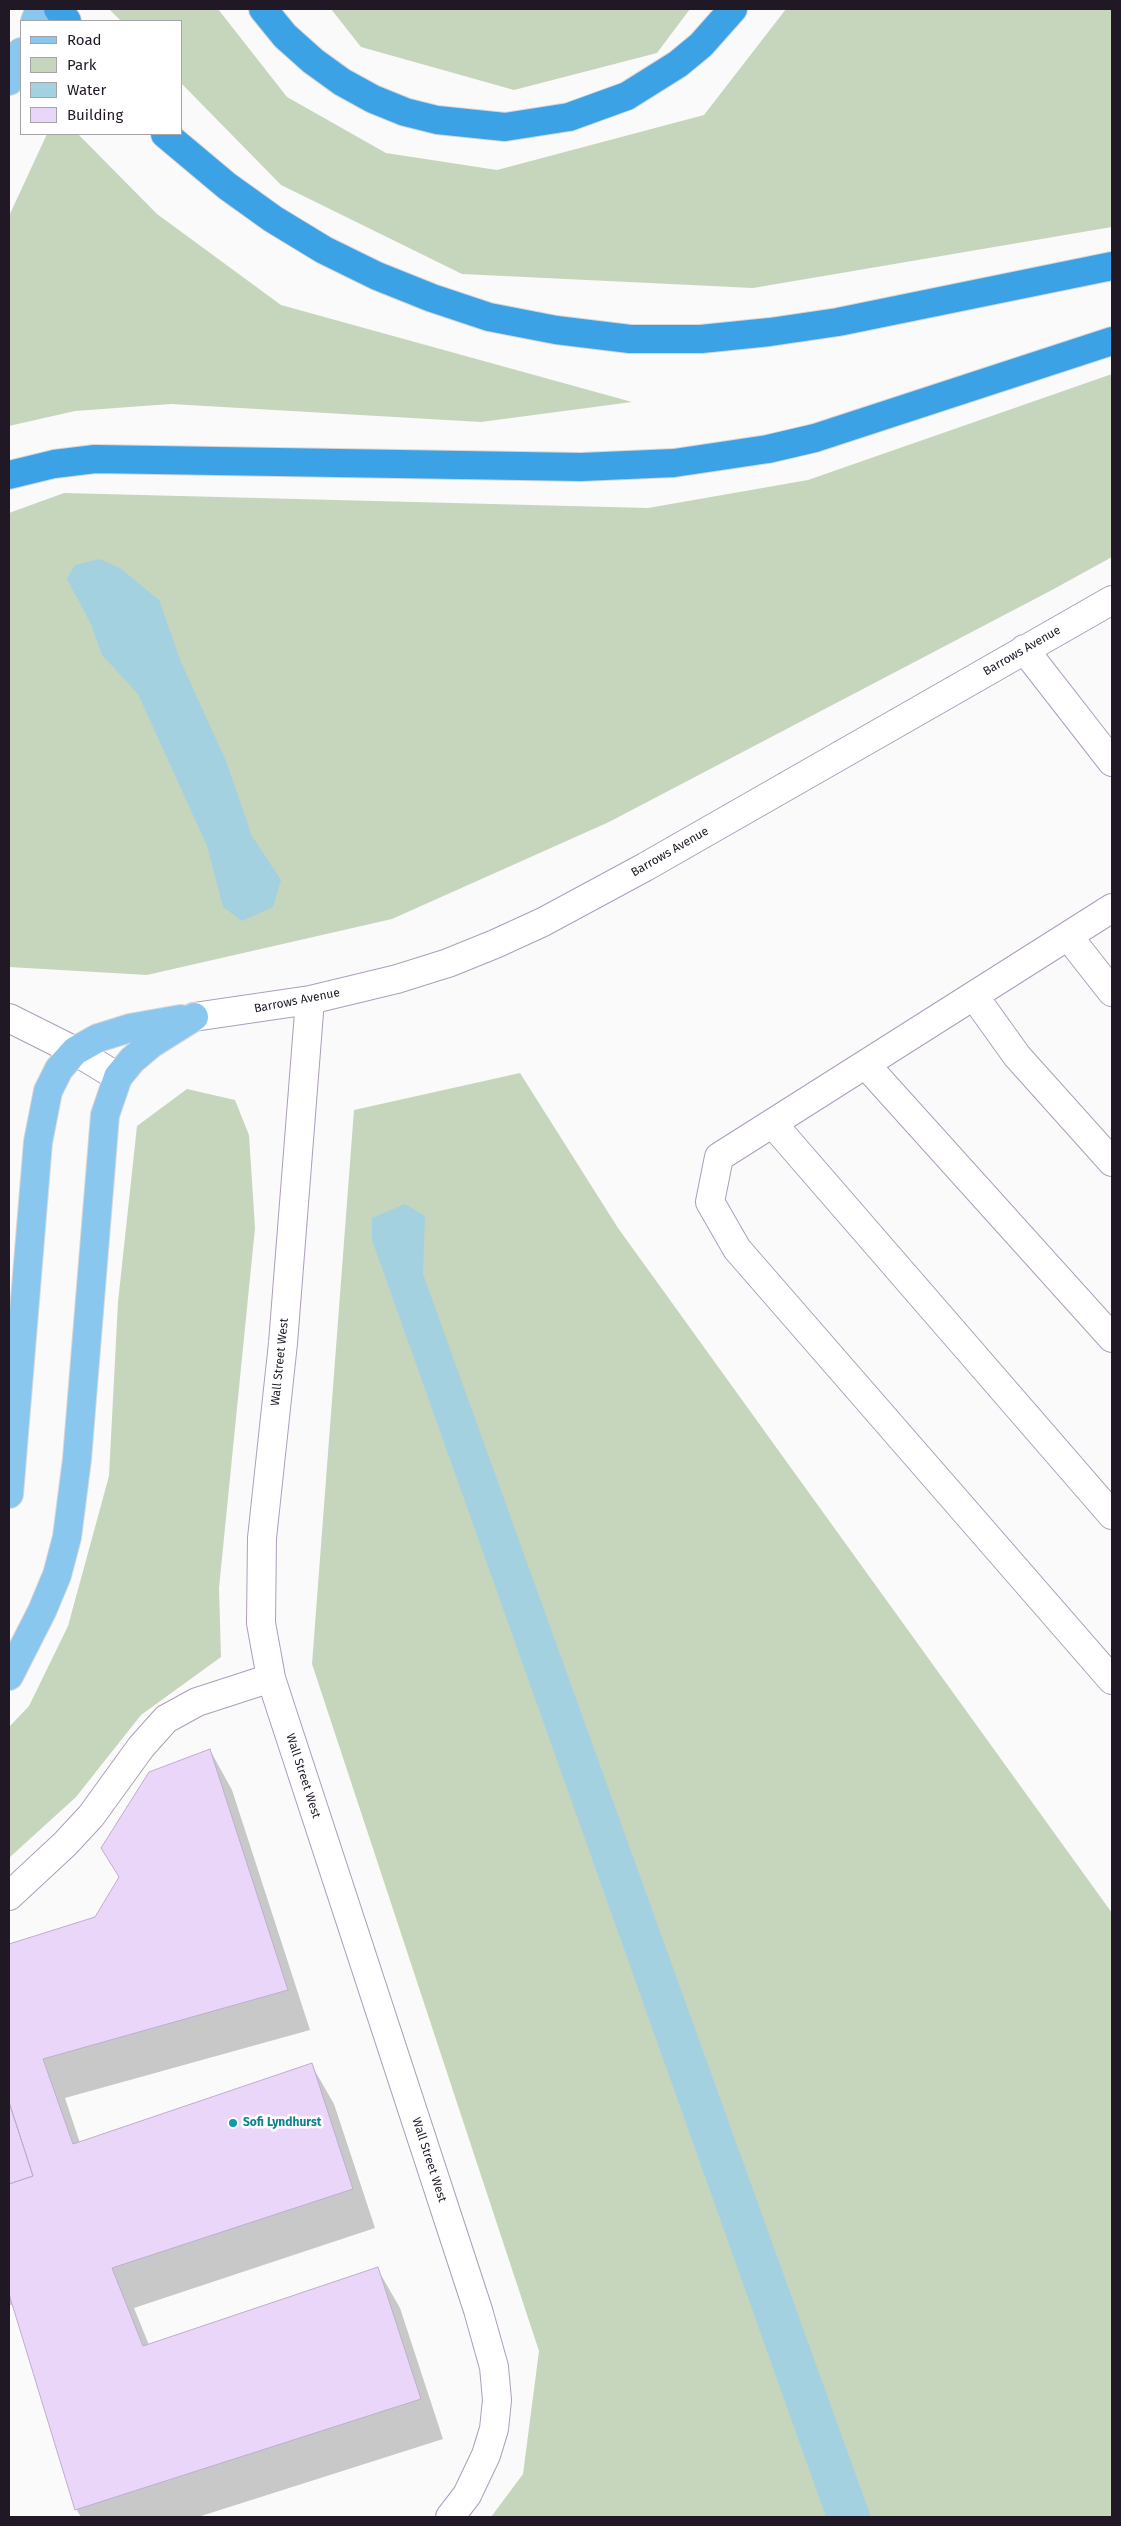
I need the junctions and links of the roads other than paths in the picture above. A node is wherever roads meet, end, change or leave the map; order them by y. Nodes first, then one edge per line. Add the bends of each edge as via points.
1 (58, 9) edge
2 (263, 9) edge
3 (732, 9) edge
4 (66, 20) edge
5 (20, 54) edge
6 (9, 81) edge
7 (166, 135) edge
8 (1112, 266) edge
9 (1112, 341) edge
10 (9, 475) edge
11 (1112, 600) edge
12 (1024, 649) junction
13 (1112, 762) edge
14 (1112, 908) edge
15 (1068, 936) junction
16 (1112, 992) edge
17 (974, 996) junction
18 (310, 1000) junction
19 (194, 1017) junction
20 (9, 1018) edge
21 (75, 1051) junction
22 (866, 1064) junction
23 (118, 1078) junction
24 (773, 1124) junction
25 (1112, 1162) edge
26 (1112, 1338) edge
27 (9, 1494) edge
28 (1112, 1516) edge
29 (9, 1676) edge
30 (271, 1678) junction
31 (1112, 1680) edge
32 (9, 1896) edge
33 (450, 2517) edge

1 - 4 highway
2 - 3 highway via 285,36 314,61 373,99 437,120 505,127 569,117 627,96 678,64 701,45
5 - 6 main road
7 - 8 highway via 227,186 324,250 432,298 489,317 556,330 630,339 701,339 770,332 838,322
9 - 10 highway via 815,438 674,464 580,467 94,458
11 - 12 street, Barrows Avenue
12 - 13 street
12 - 18 street, Barrows Avenue via 645,867 543,922 448,963
14 - 15 street
15 - 16 street
15 - 17 street
17 - 22 street
17 - 25 street via 1016,1056
18 - 19 street, Barrows Avenue
18 - 30 street, Wall Street West via 284,1333 261,1563 261,1623
19 - 21 main road via 106,1035
19 - 23 main road via 151,1044
20 - 21 street
21 - 23 street
21 - 27 main road via 59,1069 41,1116
22 - 24 street
22 - 26 street
23 - 29 main road via 105,1114 77,1458 67,1537 42,1611
24 - 28 street
24 - 31 street via 719,1157 710,1202 737,1249
30 - 32 street via 197,1702 166,1719 141,1747 91,1816
30 - 33 street, Wall Street West via 494,2367 497,2400 494,2429 467,2495

